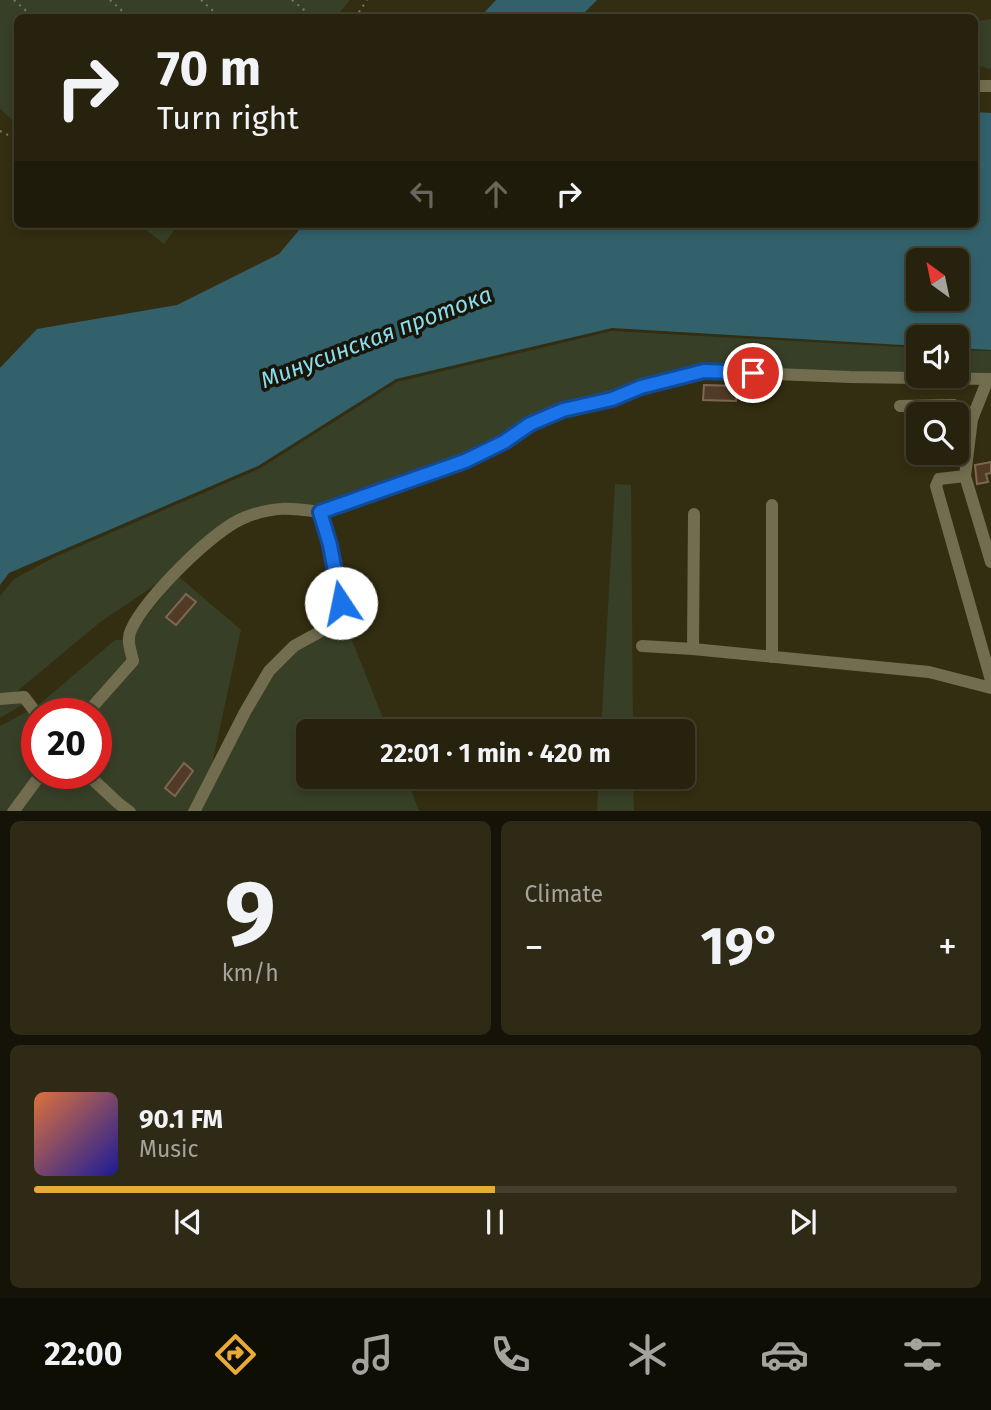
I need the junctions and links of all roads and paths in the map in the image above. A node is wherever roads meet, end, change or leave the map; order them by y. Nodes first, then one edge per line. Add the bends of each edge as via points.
1 (13, 0) edge
2 (110, 0) edge
3 (201, 0) edge
4 (292, 0) edge
5 (29, 14) edge
6 (126, 14) edge
7 (217, 14) edge
8 (309, 14) edge
9 (990, 379) edge
10 (900, 406) dead end
11 (973, 417) junction
12 (965, 477) junction
13 (772, 505) dead end
14 (320, 512) junction
15 (694, 514) dead end
16 (991, 562) edge
17 (642, 646) dead end
18 (693, 649) junction
19 (772, 657) junction
20 (991, 680) edge
21 (991, 688) edge
22 (25, 698) edge
23 (100, 698) edge
24 (0, 699) edge
25 (30, 789) edge
26 (103, 789) edge
27 (13, 811) edge
28 (130, 811) edge
29 (194, 811) edge

1 - 5 path
2 - 6 path
3 - 7 path
4 - 8 path
9 - 11 street
9 - 14 street via 704,371 563,410 465,461
10 - 11 street via 954,404
11 - 12 street
12 - 16 street
12 - 20 street via 939,479 936,486
13 - 19 street
14 - 23 street via 278,507 243,517 216,536 148,603 128,640 133,661
14 - 29 street via 341,603 335,622 294,646 269,671
15 - 18 street
17 - 18 street
18 - 19 street
19 - 21 street via 929,672
22 - 24 street
25 - 27 street
26 - 28 street

